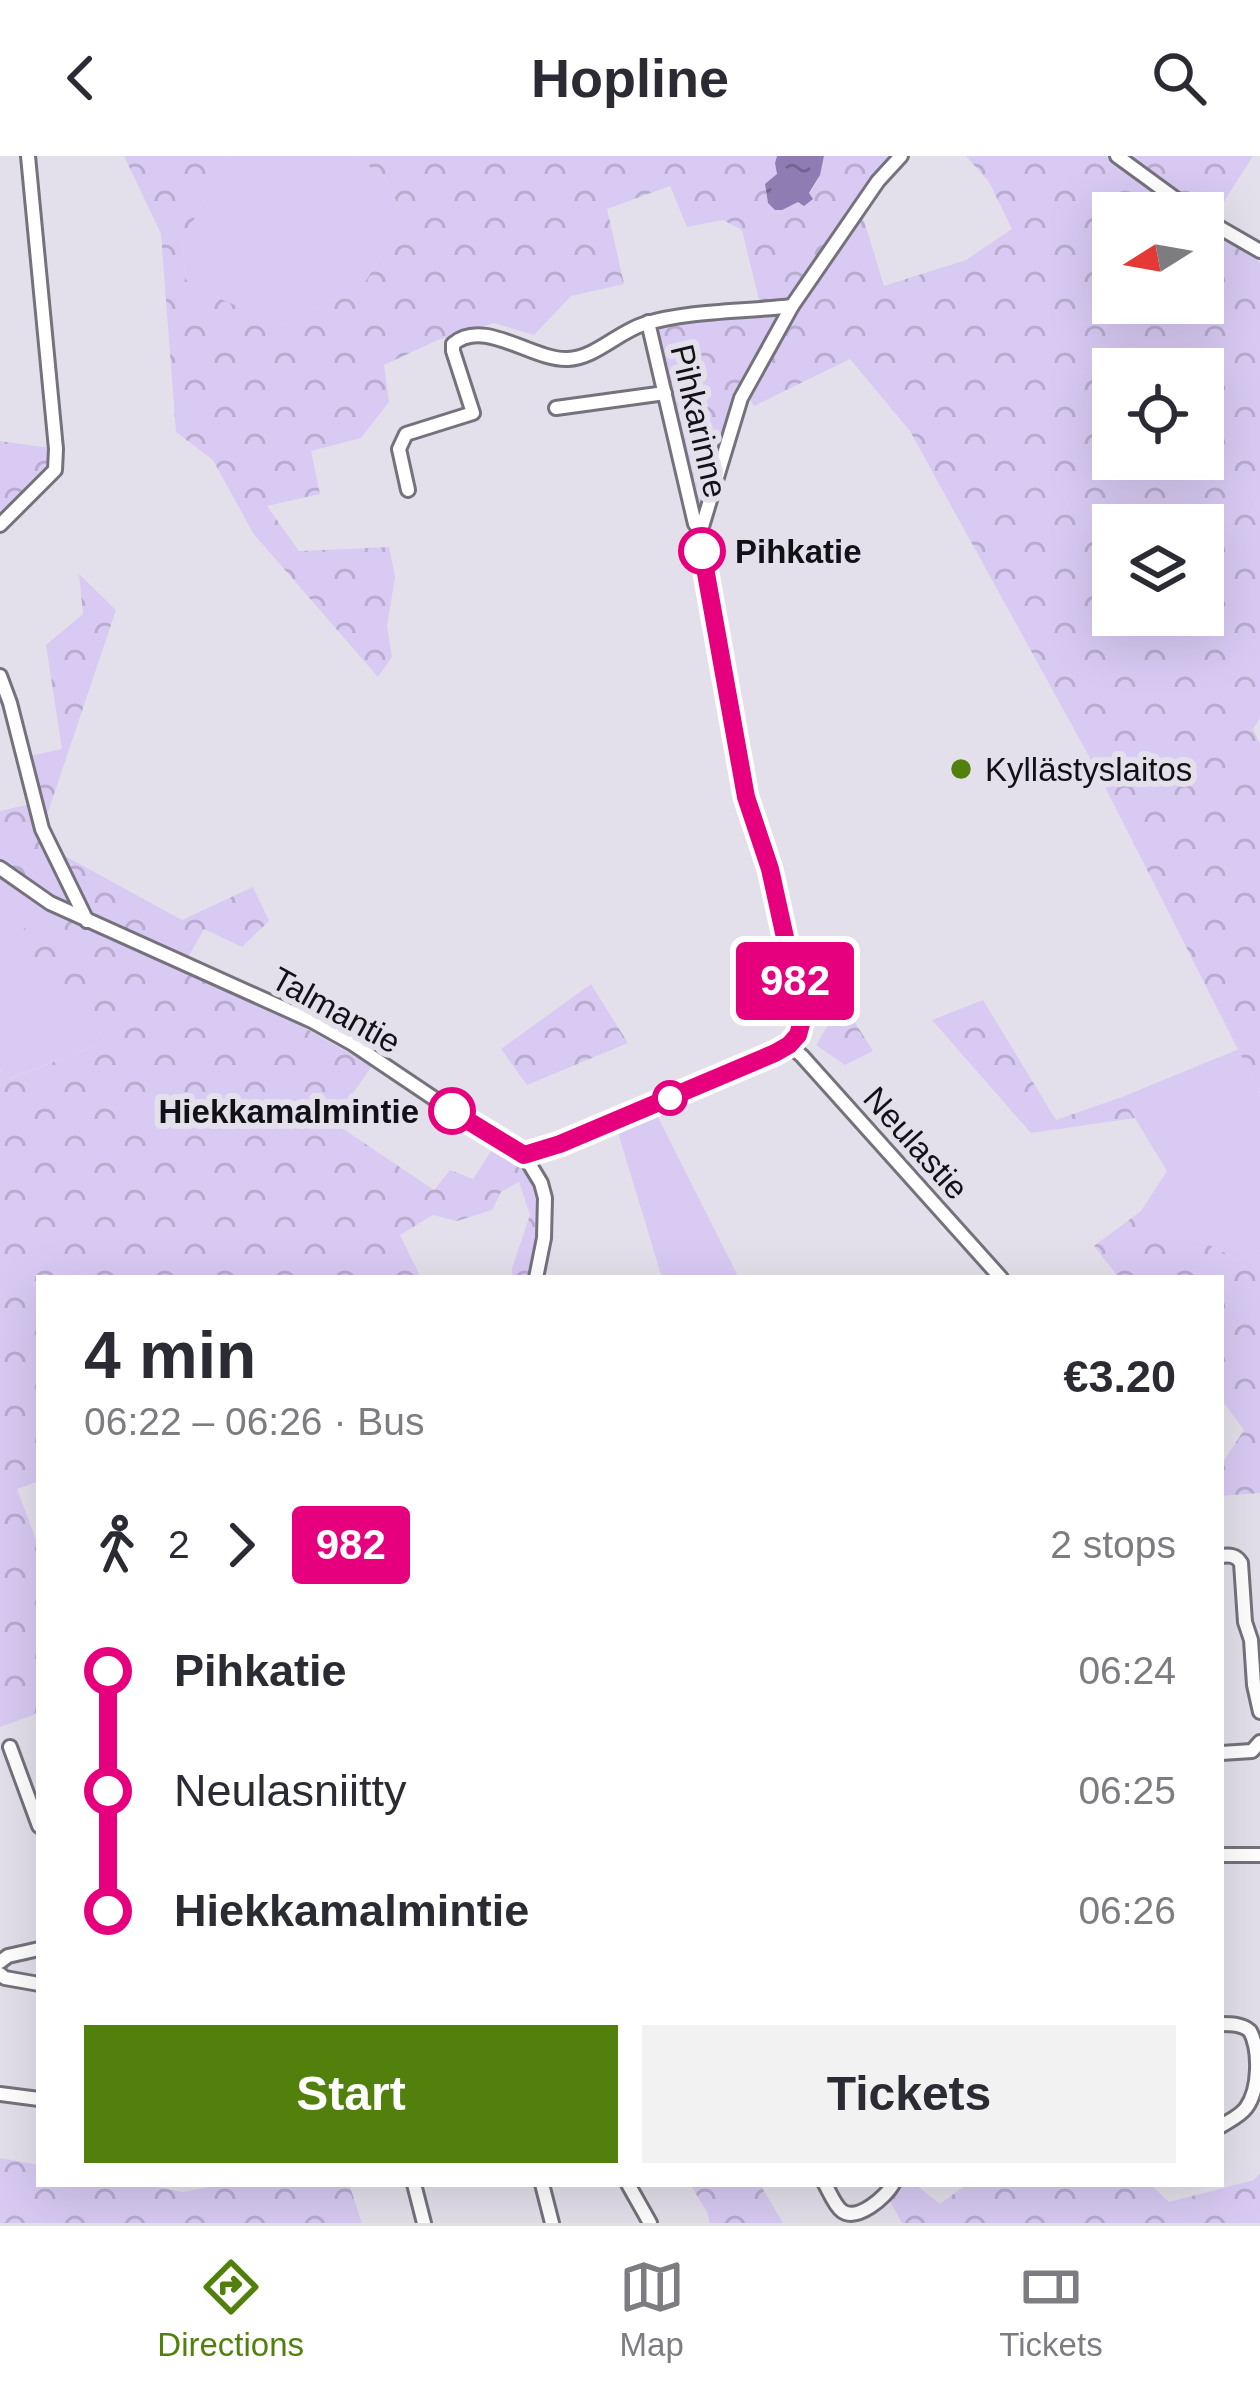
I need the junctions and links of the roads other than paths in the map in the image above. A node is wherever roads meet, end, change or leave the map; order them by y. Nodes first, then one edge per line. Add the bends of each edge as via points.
1 (28, 156) edge
2 (901, 156) edge
3 (1117, 156) edge
4 (1166, 192) edge
5 (1224, 230) edge
6 (1260, 251) edge
7 (792, 306) junction
8 (649, 322) junction
9 (665, 394) junction
10 (556, 408) dead end
11 (408, 490) dead end
12 (0, 525) edge
13 (701, 530) junction
14 (0, 676) edge
15 (0, 868) edge
16 (87, 921) junction
17 (789, 1045) junction
18 (524, 1155) junction
19 (537, 1275) edge
20 (998, 1275) edge
21 (1224, 1556) edge
22 (1260, 1712) edge
23 (1260, 1742) edge
24 (10, 1747) dead end
25 (1224, 1753) edge
26 (36, 1818) edge
27 (1224, 1855) edge
28 (1260, 1855) edge
29 (36, 1950) edge
30 (0, 1962) edge
31 (0, 1974) edge
32 (36, 1983) edge
33 (1224, 2024) edge
34 (0, 2094) edge
35 (36, 2099) edge
36 (1224, 2124) edge
37 (415, 2187) edge
38 (543, 2187) edge
39 (630, 2187) edge
40 (827, 2187) edge
41 (891, 2187) edge
42 (424, 2223) edge
43 (552, 2223) edge
44 (650, 2223) edge

1 - 12 street via 55,470
2 - 7 street
3 - 4 street
5 - 6 street
7 - 8 street
7 - 13 street via 741,398
8 - 9 street, Pihkarinne
8 - 11 street via 565,360 486,335 458,338 453,350 473,413 406,434 398,449
9 - 10 street
9 - 13 street, Pihkarinne
13 - 17 street via 746,797 797,991 801,1024
14 - 16 street via 42,829
15 - 16 street, Talmantie
16 - 18 street, Talmantie via 312,1021
17 - 18 street
17 - 20 street, Neulastie
18 - 19 street via 545,1198
21 - 22 street via 1241,1563
23 - 25 street via 1252,1751
24 - 26 street
27 - 28 street
29 - 30 street
31 - 32 street
33 - 36 street via 1251,2032 1260,2069 1245,2109
34 - 35 street
37 - 42 street
38 - 43 street
39 - 44 street
40 - 41 street via 847,2214

